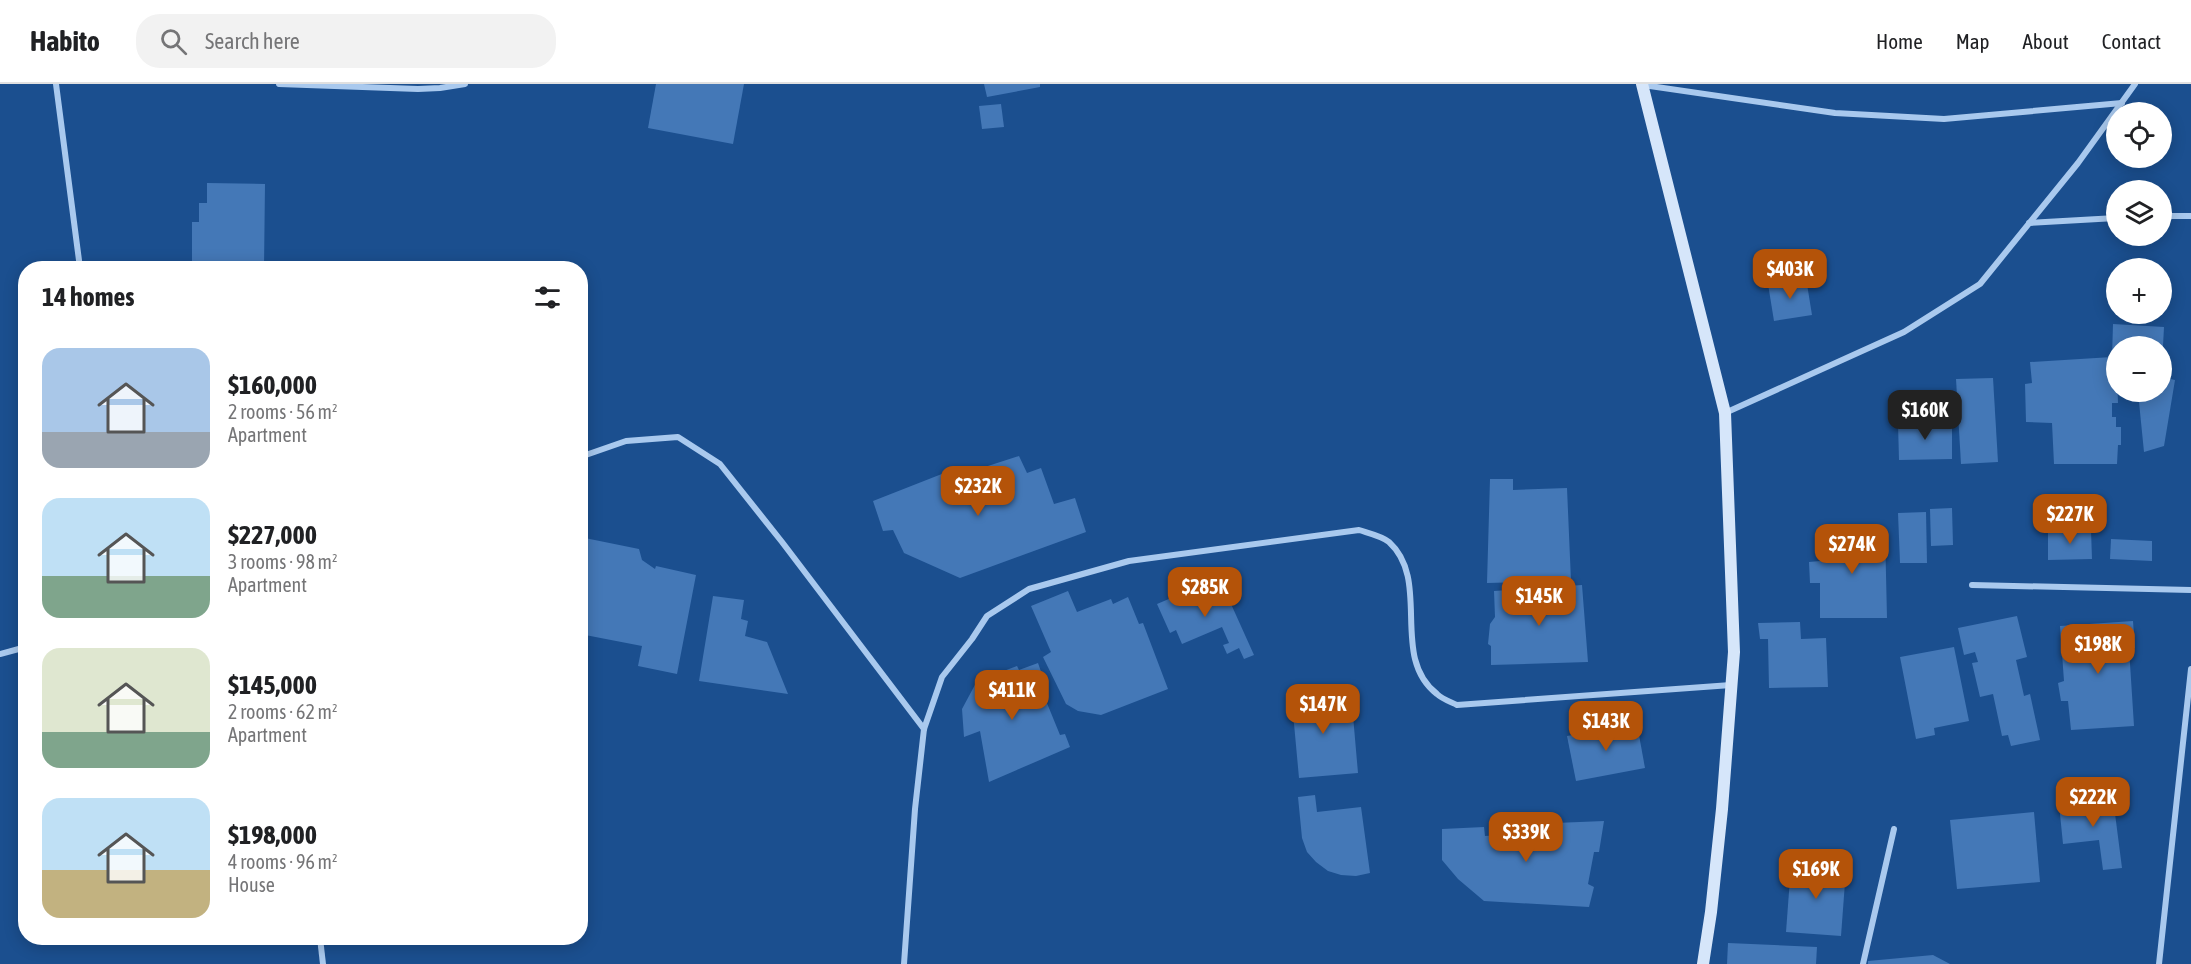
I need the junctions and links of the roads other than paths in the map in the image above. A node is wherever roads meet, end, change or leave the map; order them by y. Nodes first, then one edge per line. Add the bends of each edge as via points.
1 (56, 84) edge
2 (279, 84) edge
3 (465, 84) edge
4 (2135, 84) edge
5 (1643, 85) edge
6 (2123, 102) edge
7 (2106, 104) edge
8 (2106, 126) edge
9 (2172, 216) edge
10 (2191, 216) edge
11 (2106, 219) edge
12 (2029, 223) junction
13 (79, 261) edge
14 (1725, 413) junction
15 (588, 454) edge
16 (1972, 585) dead end
17 (2191, 590) edge
18 (18, 649) edge
19 (0, 654) edge
20 (2191, 669) edge
21 (1731, 686) junction
22 (924, 729) junction
23 (1894, 829) dead end
24 (321, 945) edge
25 (323, 964) edge
26 (904, 964) edge
27 (1703, 964) edge
28 (1863, 964) edge
29 (2158, 964) edge

1 - 13 street
2 - 3 street via 418,89
4 - 6 street
5 - 7 street via 1835,113 1944,119
5 - 14 street
8 - 12 street
9 - 10 street
11 - 12 street
12 - 14 street via 1980,284 1904,332
14 - 21 street via 1734,652
15 - 22 street via 626,441 678,438 720,464
16 - 17 street
18 - 19 street
20 - 29 street
21 - 22 street via 1457,705 1437,695 1414,661 1410,592 1402,557 1387,540 1359,530 1129,561 1029,589 987,616 942,677
21 - 27 street via 1722,809
22 - 26 street
23 - 28 street
24 - 25 street

